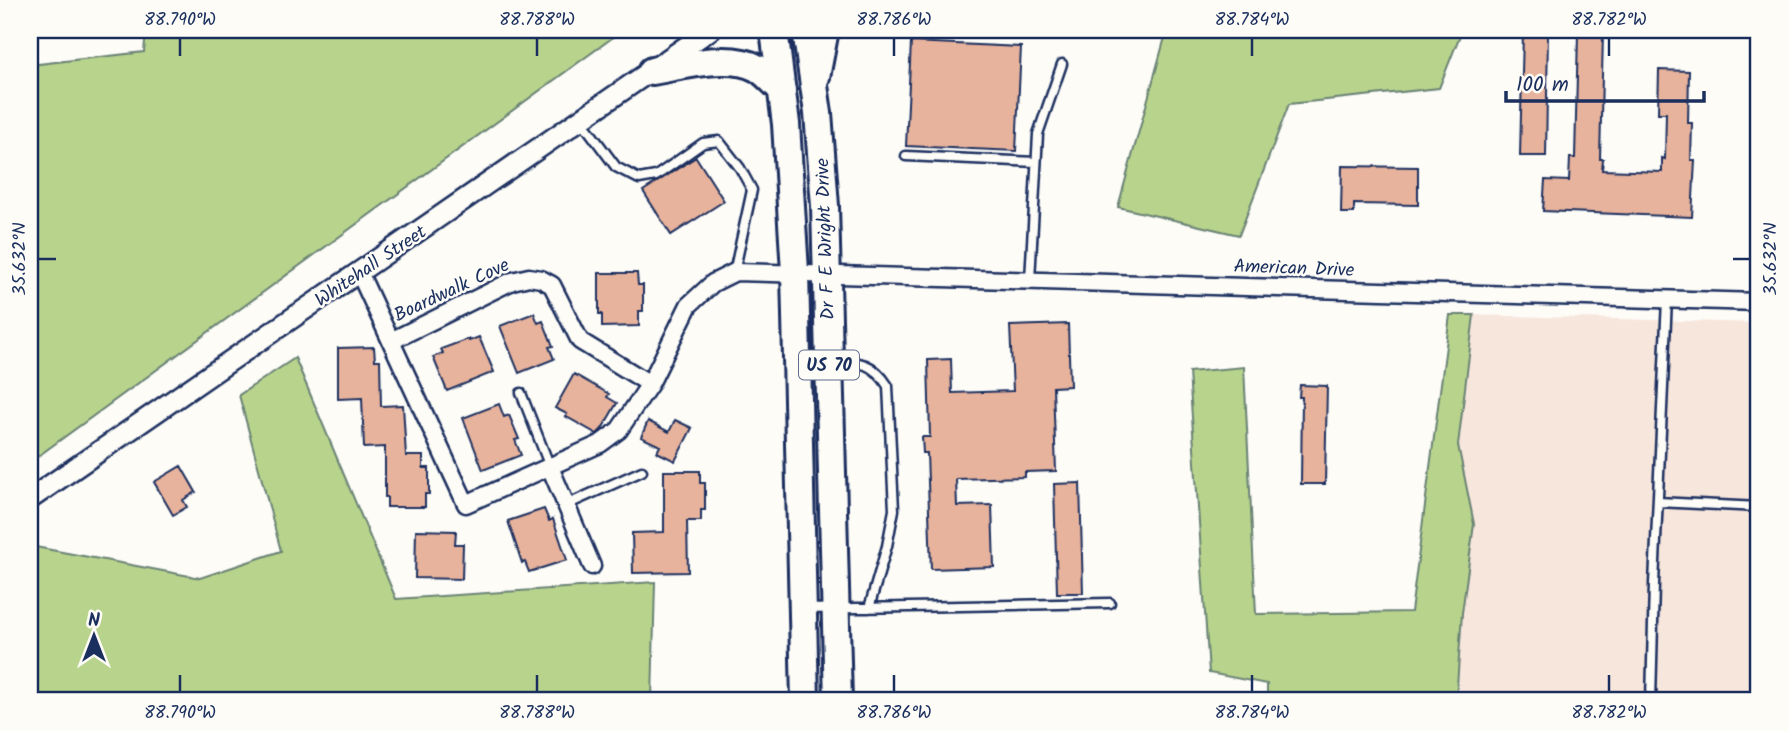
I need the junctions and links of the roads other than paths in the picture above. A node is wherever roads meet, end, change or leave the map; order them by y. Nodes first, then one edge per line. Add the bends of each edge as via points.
1 (774, 30) edge
2 (806, 30) edge
3 (825, 30) edge
4 (702, 33) edge
5 (1062, 64) dead end
6 (652, 71) junction
7 (815, 88) junction
8 (782, 90) junction
9 (581, 120) junction
10 (906, 156) dead end
11 (1036, 162) junction
12 (359, 272) junction
13 (795, 272) junction
14 (734, 273) junction
15 (827, 274) junction
16 (1030, 280) junction
17 (1667, 299) junction
18 (1759, 302) edge
19 (391, 341) junction
20 (829, 362) junction
21 (650, 384) junction
22 (521, 393) dead end
23 (550, 467) junction
24 (642, 471) dead end
25 (30, 499) edge
26 (1658, 502) junction
27 (566, 505) junction
28 (1759, 507) edge
29 (592, 566) dead end
30 (1110, 603) dead end
31 (835, 608) junction
32 (869, 608) junction
33 (803, 609) junction
34 (805, 701) edge
35 (838, 701) edge
36 (1651, 701) edge

1 - 8 highway, US 70
2 - 7 highway, Dr F E Wright Drive / US 70
3 - 7 main road
4 - 6 street, Whitehall Street
5 - 11 lane via 1038,134
6 - 8 highway via 734,62 760,69
6 - 9 street, Whitehall Street
7 - 15 highway, Dr F E Wright Drive / US 70
8 - 13 highway, US 70
9 - 12 street, Whitehall Street
9 - 14 lane via 616,167 639,180 656,176 703,143 719,141 752,190
10 - 11 lane
11 - 16 lane
12 - 19 street, Boardwalk Cove
12 - 25 street, Whitehall Street
13 - 14 street
13 - 15 street
13 - 33 highway, US 70
14 - 21 street, Boardwalk Cove via 713,283 689,305
15 - 16 street, American Drive
15 - 20 highway, Dr F E Wright Drive / US 70
16 - 17 street, American Drive
17 - 18 street, American Drive
17 - 26 lane
19 - 21 street, Boardwalk Cove via 512,281 541,279 552,285 580,341
19 - 23 street, Boardwalk Cove via 466,504
20 - 31 highway, Dr F E Wright Drive / US 70
20 - 32 lane via 859,362 878,371 888,386 894,510
21 - 23 street, Boardwalk Cove via 619,430
22 - 23 lane
23 - 27 street
24 - 27 lane
26 - 28 lane
26 - 36 lane
27 - 29 street
30 - 32 lane
31 - 32 lane
31 - 33 lane
31 - 35 highway, Dr F E Wright Drive / US 70
33 - 34 highway, US 70

